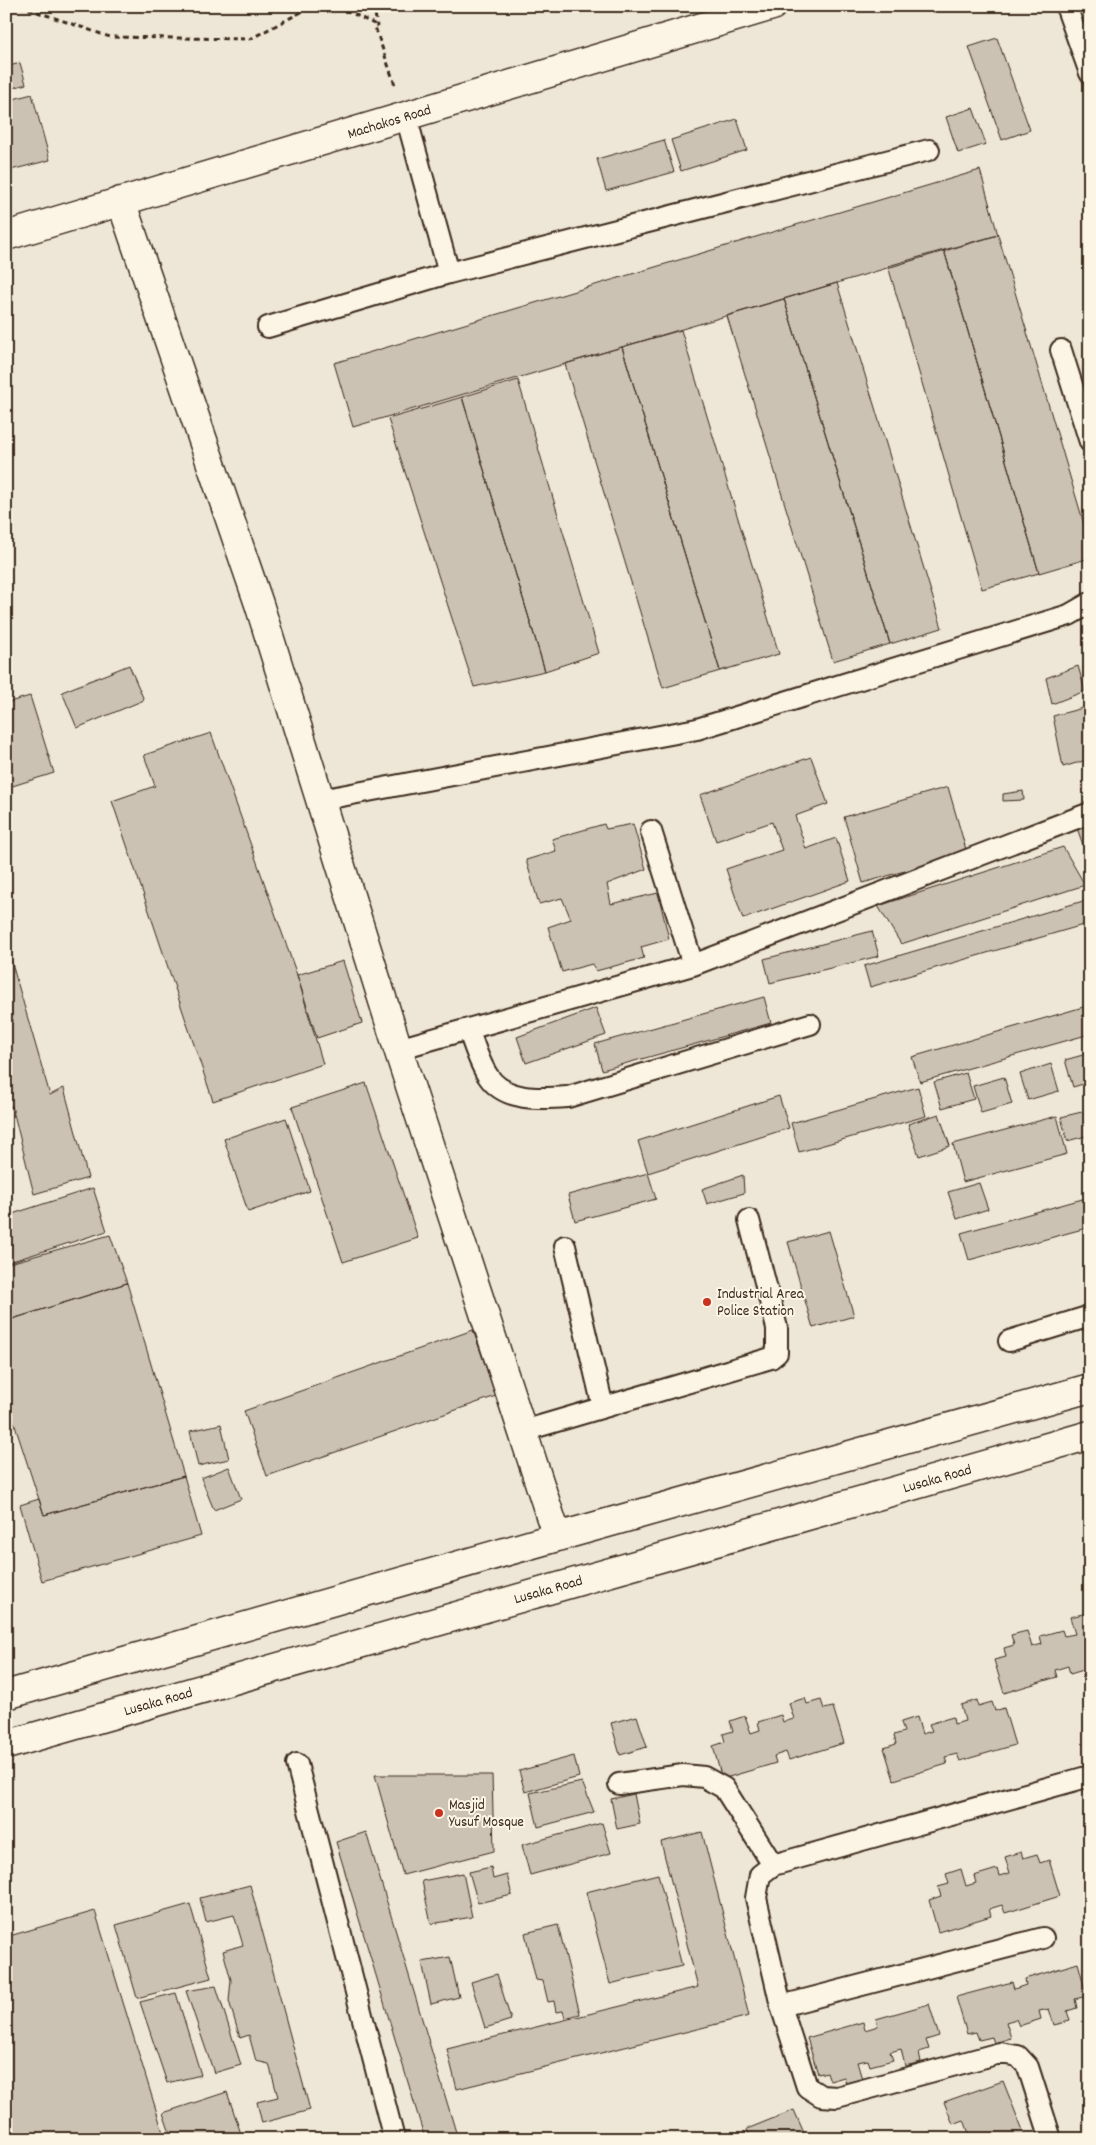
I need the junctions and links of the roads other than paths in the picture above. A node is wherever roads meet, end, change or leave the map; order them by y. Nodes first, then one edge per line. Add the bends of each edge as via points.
1 (772, 6) edge
2 (1066, 6) edge
3 (1090, 73) edge
4 (406, 116) junction
5 (929, 150) dead end
6 (121, 201) junction
7 (6, 236) edge
8 (449, 273) junction
9 (268, 327) dead end
10 (1061, 350) dead end
11 (1090, 442) edge
12 (1090, 603) edge
13 (320, 800) junction
14 (1090, 813) edge
15 (651, 831) dead end
16 (693, 964) junction
17 (810, 1024) dead end
18 (468, 1029) junction
19 (398, 1049) junction
20 (749, 1220) dead end
21 (565, 1246) dead end
22 (1090, 1316) edge
23 (1009, 1341) dead end
24 (1090, 1388) edge
25 (603, 1408) junction
26 (523, 1431) junction
27 (1090, 1435) edge
28 (557, 1537) junction
29 (6, 1695) edge
30 (6, 1746) edge
31 (297, 1764) dead end
32 (1090, 1776) edge
33 (619, 1784) dead end
34 (773, 1865) junction
35 (1043, 1938) dead end
36 (781, 2006) junction
37 (394, 2139) edge
38 (1050, 2139) edge

1 - 4 main road, Machakos Road
2 - 3 lane
4 - 6 main road, Machakos Road
4 - 8 lane
5 - 8 lane
6 - 7 main road, Machakos Road
6 - 13 main road via 259,604
8 - 9 lane
10 - 11 lane
12 - 13 lane via 1069,615 697,729
13 - 19 main road
14 - 16 lane
15 - 16 lane
16 - 18 lane
17 - 18 lane via 568,1097 540,1099 501,1090 487,1076
18 - 19 lane
19 - 26 main road
20 - 25 lane via 777,1328 777,1353 771,1358
21 - 25 lane
22 - 23 lane
24 - 28 main road
25 - 26 lane
26 - 28 main road
27 - 30 main road, Lusaka Road
28 - 29 main road
31 - 37 lane
32 - 34 lane
33 - 34 lane via 683,1775 704,1777 724,1788
34 - 36 lane via 760,1875 756,1898
35 - 36 lane
36 - 38 lane via 807,2087 820,2096 837,2097 1000,2052 1018,2056 1028,2067

